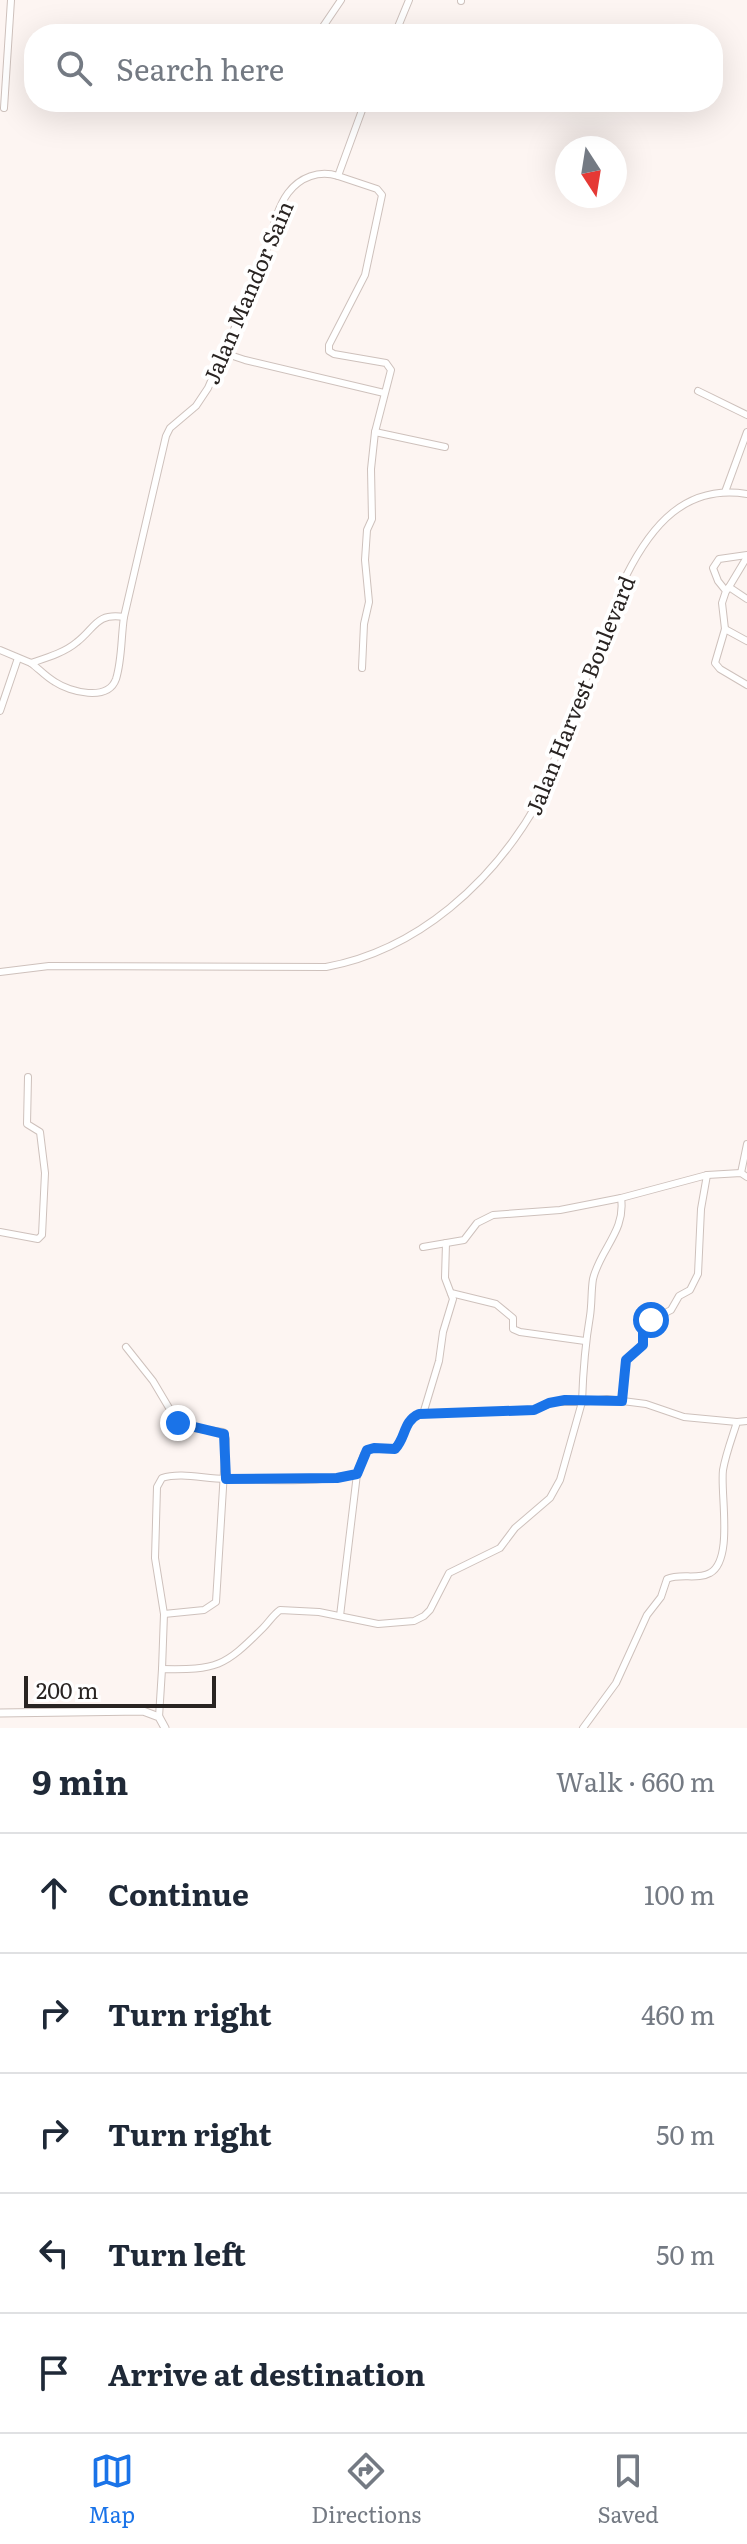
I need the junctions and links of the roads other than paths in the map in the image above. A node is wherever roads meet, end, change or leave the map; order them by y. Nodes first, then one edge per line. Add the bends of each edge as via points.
1 (11, 0) edge
2 (341, 0) edge
3 (409, 0) edge
4 (325, 24) edge
5 (399, 24) edge
6 (4, 108) dead end
7 (361, 112) edge
8 (338, 176) junction
9 (224, 353) junction
10 (698, 391) dead end
11 (384, 393) junction
12 (747, 415) edge
13 (375, 432) junction
14 (747, 432) edge
15 (445, 447) dead end
16 (725, 492) junction
17 (747, 494) edge
18 (747, 556) edge
19 (728, 589) junction
20 (747, 599) edge
21 (124, 617) junction
22 (725, 629) junction
23 (747, 641) edge
24 (0, 650) edge
25 (18, 658) junction
26 (31, 663) junction
27 (362, 668) dead end
28 (747, 685) edge
29 (3, 695) edge
30 (0, 711) edge
31 (0, 972) edge
32 (28, 1077) dead end
33 (747, 1144) edge
34 (707, 1175) junction
35 (744, 1175) edge
36 (621, 1198) junction
37 (0, 1232) edge
38 (446, 1243) junction
39 (423, 1247) dead end
40 (451, 1293) junction
41 (585, 1341) junction
42 (126, 1347) dead end
43 (622, 1401) junction
44 (582, 1402) junction
45 (423, 1414) junction
46 (747, 1421) edge
47 (737, 1422) junction
48 (357, 1474) junction
49 (226, 1479) junction
50 (164, 1614) junction
51 (340, 1616) junction
52 (162, 1669) junction
53 (0, 1713) edge
54 (159, 1717) junction
55 (165, 1728) edge
56 (583, 1728) edge

1 - 6 street
2 - 4 street
3 - 5 street
7 - 8 street
8 - 9 street, Jalan Mandor Sain via 313,174 289,191
8 - 11 street via 382,195 365,275 329,351 386,363 391,370
9 - 11 street
9 - 21 street, Jalan Mandor Sain via 196,406 166,436
10 - 12 street
11 - 13 street
13 - 15 street
13 - 27 street
14 - 16 street
16 - 17 street, Jalan Harvest Boulevard
16 - 31 street, Jalan Harvest Boulevard via 673,511 639,549 538,802 508,849 471,890 429,924 385,949 326,967 49,966
18 - 19 street
18 - 19 street via 715,562 718,581
19 - 20 street
19 - 22 street via 722,603
21 - 26 street via 105,616 76,643
21 - 26 street, Jalan Mandor Sain via 115,680 107,690 85,692 57,684
22 - 23 street
22 - 28 street via 715,663
24 - 25 street
25 - 26 street
25 - 29 street
29 - 30 street
32 - 37 street via 27,1124 40,1132 44,1159 42,1235 38,1239
33 - 35 street
34 - 35 street
34 - 36 street
34 - 43 street via 698,1274 671,1310 644,1326 643,1345 626,1360
36 - 38 street via 493,1215 477,1223 464,1240
36 - 41 street via 619,1227 595,1273
38 - 39 street
38 - 40 street via 445,1278
40 - 41 street via 500,1305 520,1332
40 - 45 street
41 - 44 street
42 - 49 street via 178,1423 224,1434
43 - 44 street
43 - 47 street via 684,1417
44 - 45 street via 553,1402 534,1410
44 - 51 street via 550,1498 500,1548 449,1573 424,1616 378,1624
45 - 48 street via 407,1424 395,1449 367,1450
46 - 47 street
47 - 56 street via 723,1472 725,1521 717,1567 711,1573 667,1579 616,1683
48 - 49 street
48 - 51 street
49 - 50 street via 216,1602 204,1610
49 - 50 street via 166,1476 158,1484 155,1558
50 - 52 street
51 - 52 street via 280,1610 217,1666
52 - 54 street
53 - 54 street via 143,1711
54 - 55 street

